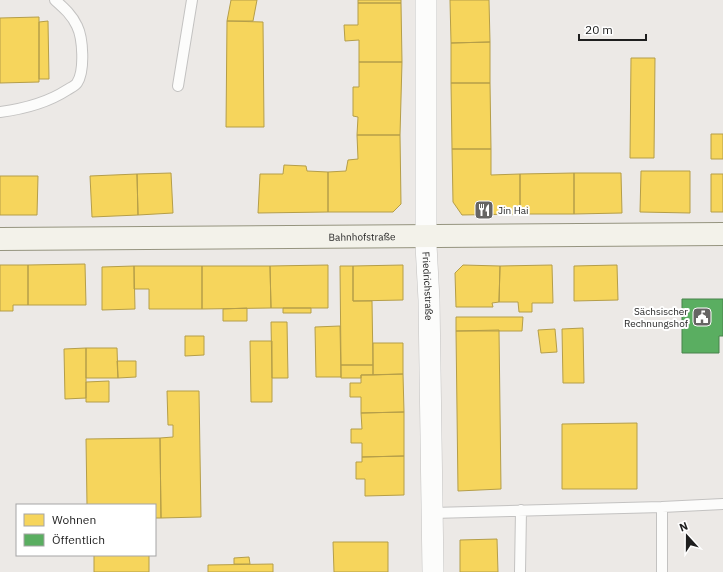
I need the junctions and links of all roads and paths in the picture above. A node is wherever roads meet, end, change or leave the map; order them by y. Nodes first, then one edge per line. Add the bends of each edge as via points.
1 (55, 0) edge
2 (192, 0) edge
3 (426, 0) edge
4 (178, 86) dead end
5 (0, 112) edge
6 (723, 234) edge
7 (426, 236) junction
8 (0, 239) edge
9 (723, 504) edge
10 (662, 507) junction
11 (521, 510) junction
12 (432, 513) junction
13 (433, 572) edge
14 (520, 572) edge
15 (662, 572) edge

1 - 5 lane via 71,15 78,27 82,68 77,84 54,98 16,110
2 - 4 lane
3 - 7 street, Friedrichstraße
6 - 7 main road, Bahnhofstraße
7 - 8 main road, Bahnhofstraße
7 - 12 street, Friedrichstraße via 430,300
9 - 10 lane
10 - 11 lane
10 - 15 lane
11 - 12 lane
11 - 14 lane
12 - 13 street, Friedrichstraße

